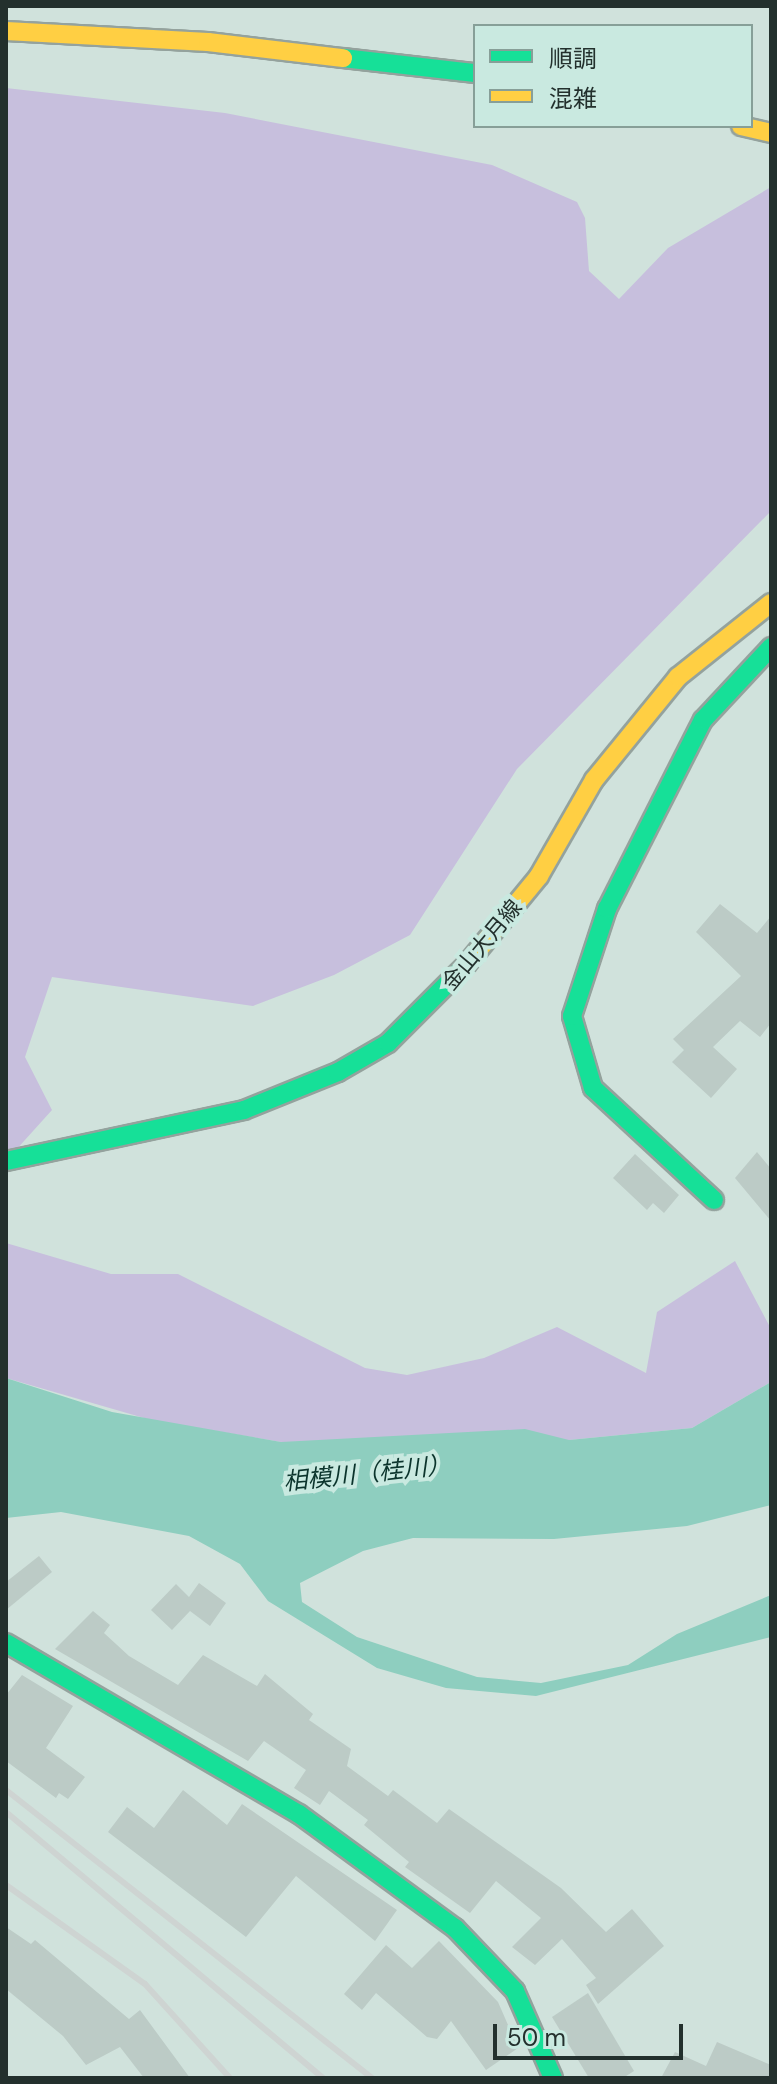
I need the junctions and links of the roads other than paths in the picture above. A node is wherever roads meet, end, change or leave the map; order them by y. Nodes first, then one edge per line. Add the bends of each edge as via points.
1 (6, 31) edge
2 (473, 73) edge
3 (750, 128) edge
4 (771, 133) edge
5 (771, 603) edge
6 (771, 647) edge
7 (6, 1161) edge
8 (714, 1200) dead end
9 (6, 1643) edge
10 (553, 2078) edge

1 - 2 main road via 208,42
3 - 4 main road
5 - 7 main road, 金山大月線 via 678,677 594,780 539,876 491,940 388,1043 338,1072 244,1110
6 - 8 main road via 703,720 607,909 572,1016 593,1088
9 - 10 main road via 299,1814 455,1928 515,1991

